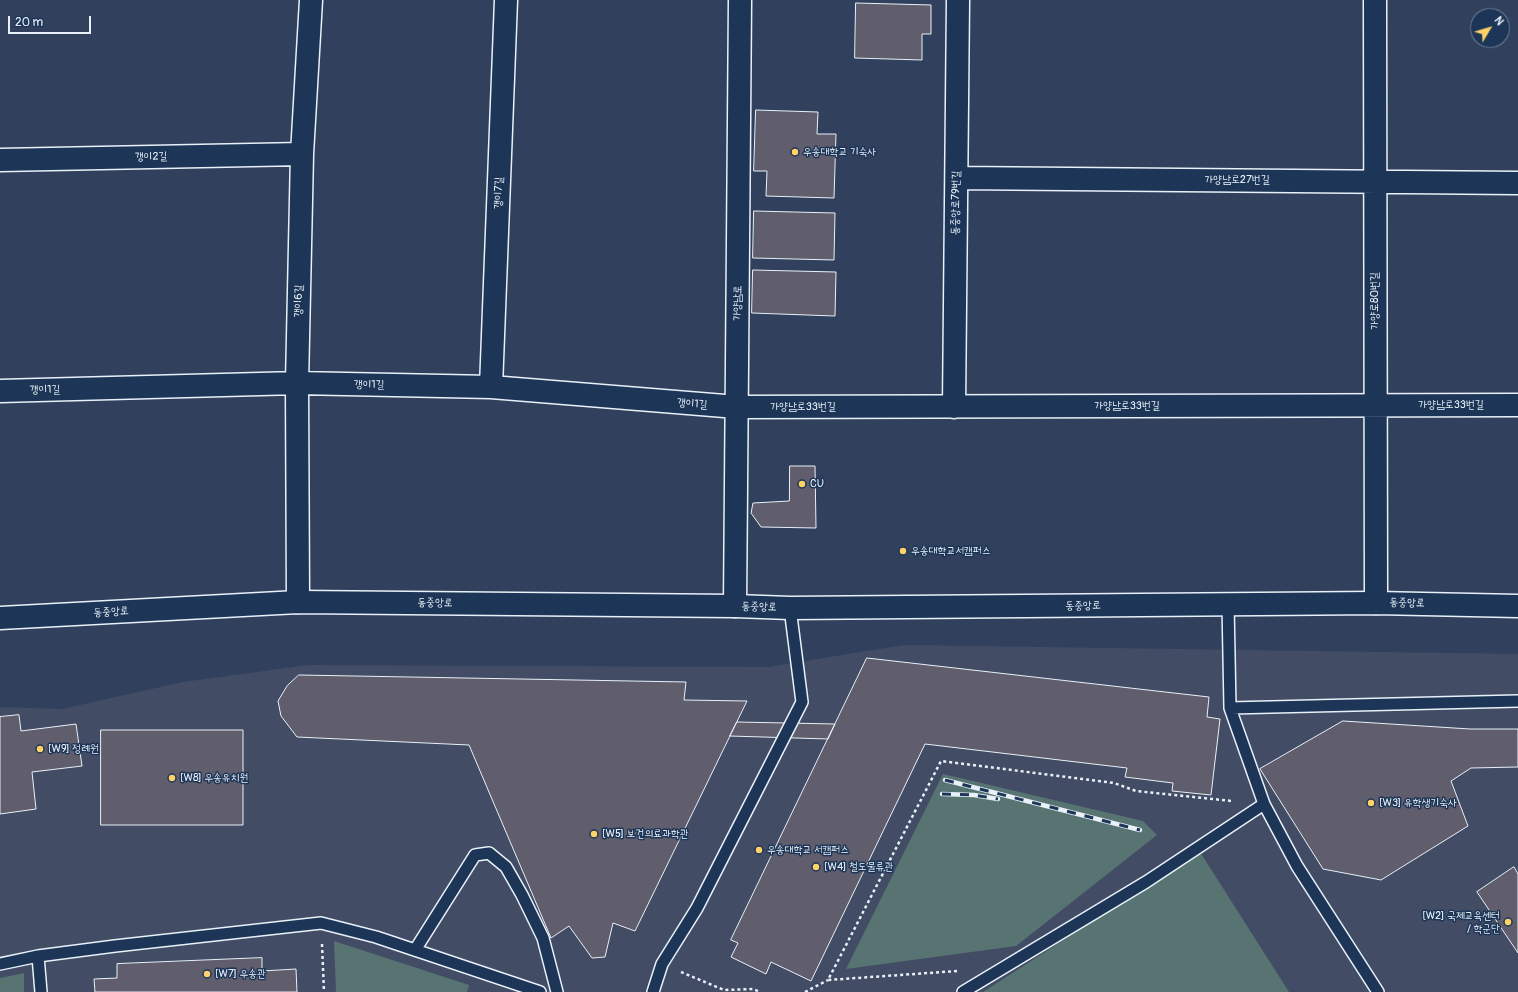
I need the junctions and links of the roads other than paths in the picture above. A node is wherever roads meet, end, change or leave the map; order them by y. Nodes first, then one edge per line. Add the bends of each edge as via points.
1 (311, 0) edge
2 (506, 0) edge
3 (740, 0) edge
4 (958, 0) edge
5 (1375, 0) edge
6 (302, 154) junction
7 (0, 160) edge
8 (957, 178) junction
9 (1375, 181) junction
10 (1518, 183) edge
11 (297, 383) junction
12 (491, 387) junction
13 (0, 391) edge
14 (1375, 405) junction
15 (1518, 405) edge
16 (737, 407) junction
17 (954, 407) junction
18 (298, 602) junction
19 (1376, 603) junction
20 (1228, 604) junction
21 (735, 606) junction
22 (1518, 606) edge
23 (790, 608) junction
24 (0, 618) edge
25 (1518, 701) edge
26 (1230, 708) junction
27 (1264, 804) junction
28 (415, 950) junction
29 (38, 956) junction
30 (0, 964) edge
31 (41, 992) edge
32 (540, 992) edge
33 (557, 992) edge
34 (653, 992) edge
35 (963, 992) edge
36 (1378, 992) edge

1 - 6 street, 갱이6길
2 - 12 street, 갱이7길
3 - 16 street, 가양남로
4 - 8 street, 동중앙로79번길
5 - 9 street, 가양로80번길
6 - 7 street, 갱이2길
6 - 11 street, 갱이6길
8 - 9 street, 가양남로27번길
8 - 17 street, 동중앙로79번길
9 - 10 street, 가양남로27번길
9 - 14 street, 가양로80번길
11 - 12 street, 갱이1길
11 - 13 street, 갱이1길
11 - 18 street, 갱이6길
12 - 16 street, 갱이1길
14 - 15 street, 가양남로33번길
14 - 17 street, 가양남로33번길
14 - 19 street, 가양로80번길
16 - 17 street, 가양남로33번길
16 - 21 street, 가양남로
18 - 21 street, 동중앙로
18 - 24 street, 동중앙로
19 - 20 street, 동중앙로
19 - 22 street, 동중앙로
20 - 23 street, 동중앙로
20 - 26 lane
21 - 23 street, 동중앙로
23 - 34 lane via 802,702 697,908 662,964
25 - 26 lane
26 - 27 lane
27 - 35 lane via 1146,882
27 - 36 lane via 1297,866
28 - 29 lane via 376,937 321,924 218,933
28 - 32 lane
28 - 33 lane via 475,855 489,853 506,867 522,895 543,938
29 - 30 lane
29 - 31 lane

